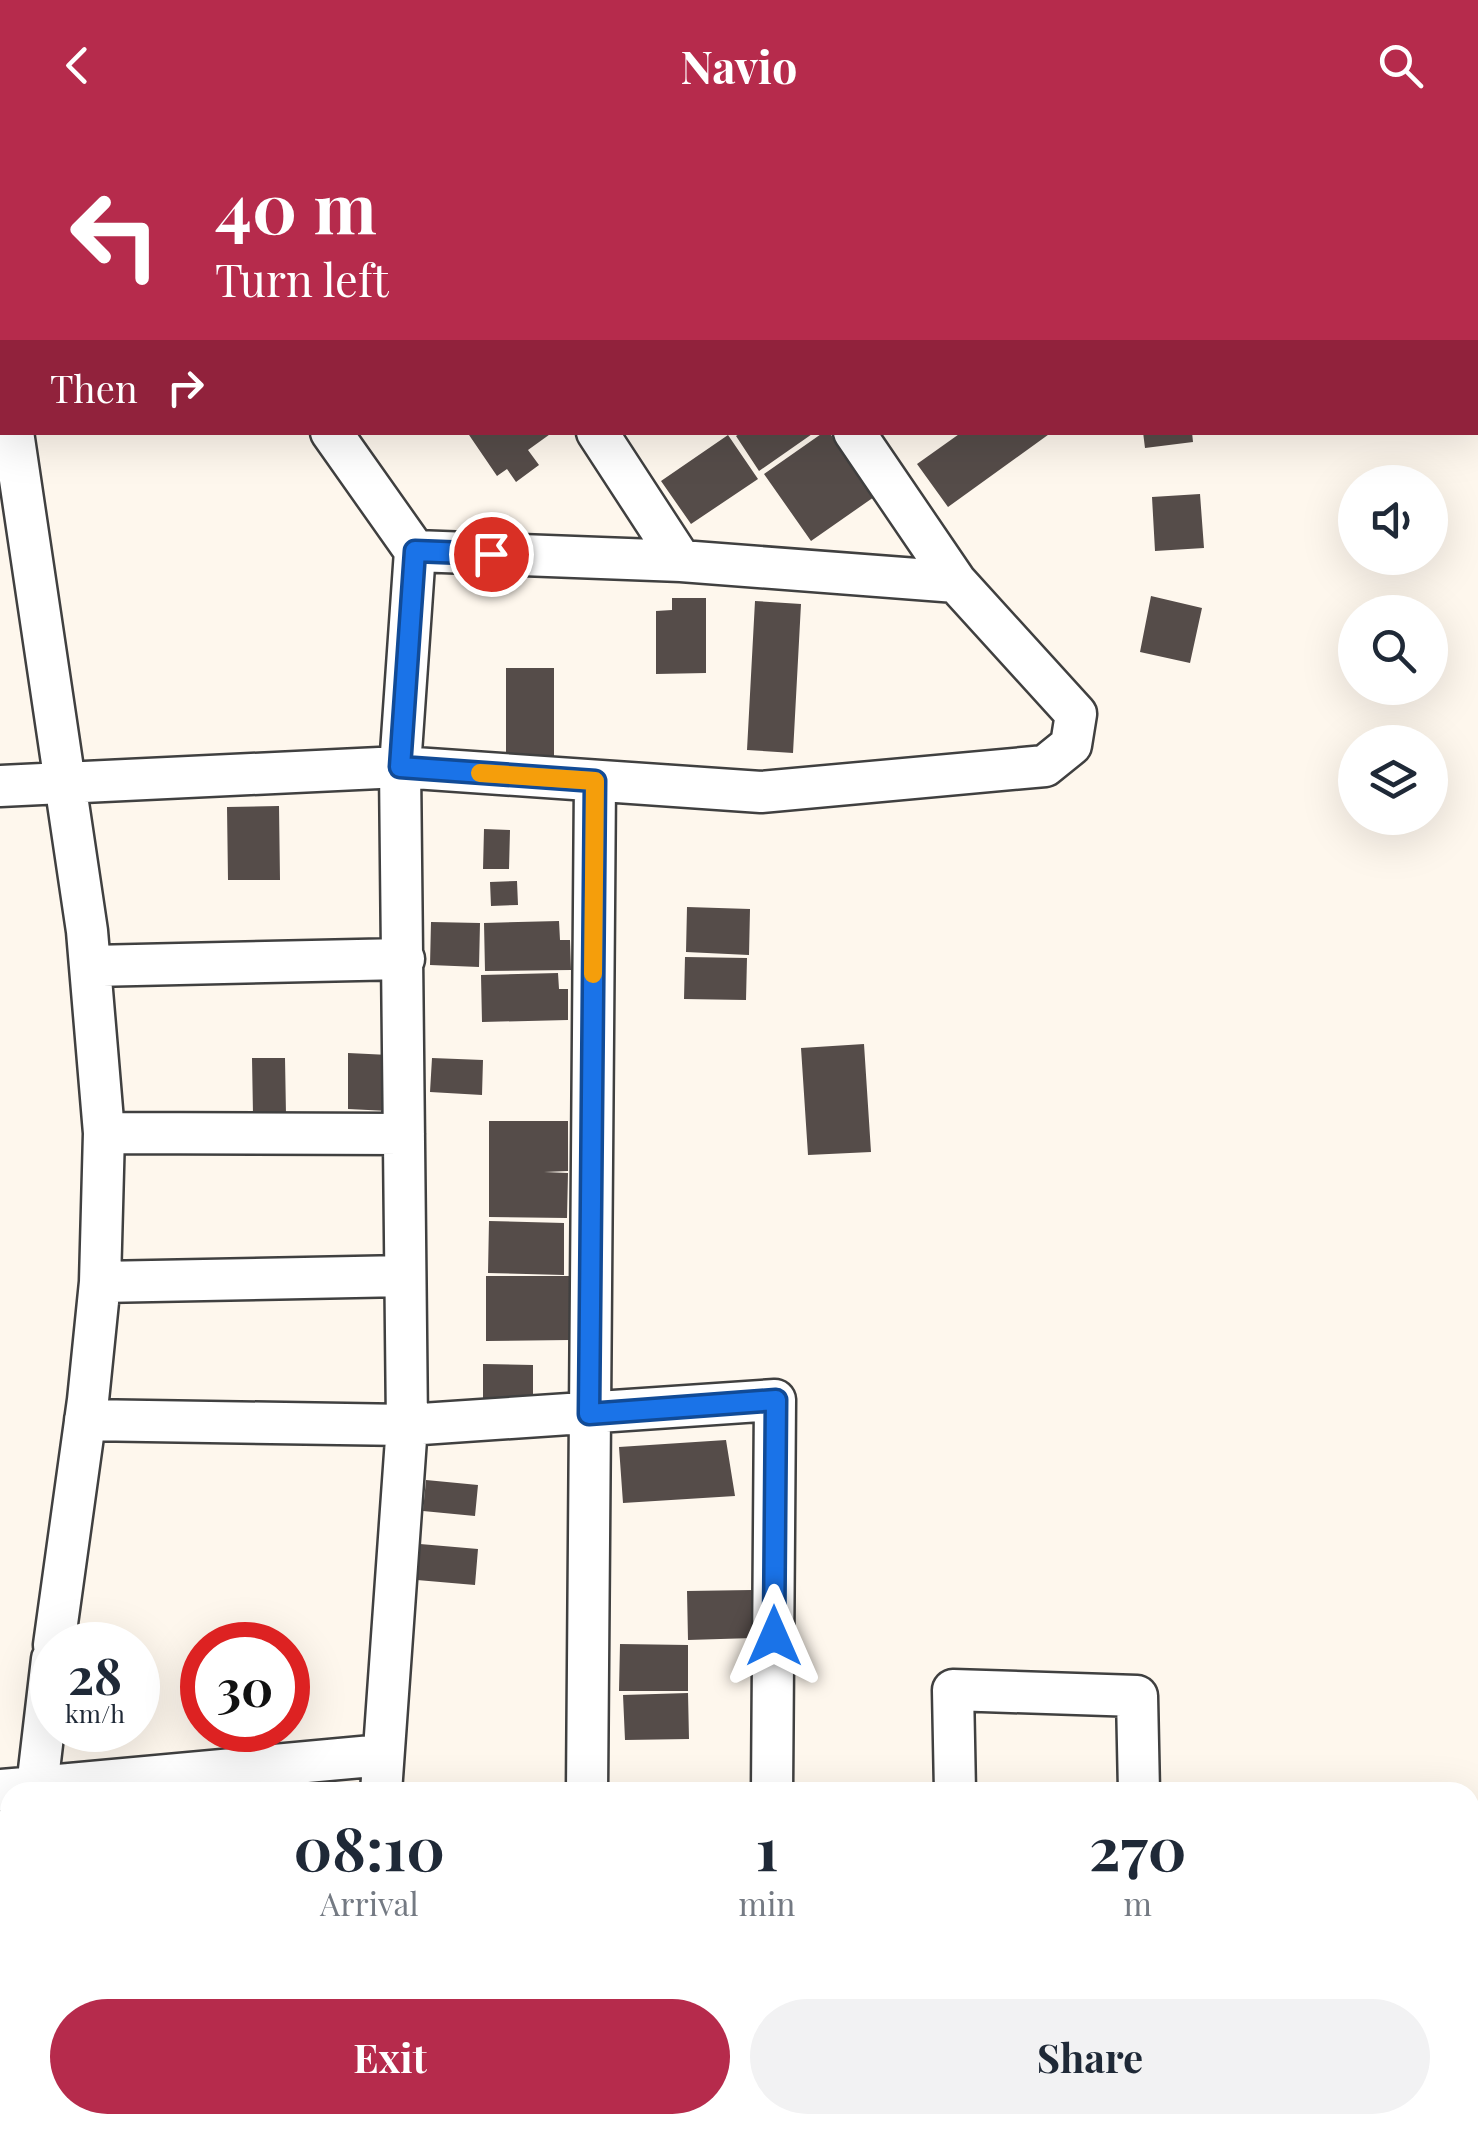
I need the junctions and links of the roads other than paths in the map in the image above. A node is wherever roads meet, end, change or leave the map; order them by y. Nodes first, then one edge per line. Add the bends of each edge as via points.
1 (13, 435) edge
2 (334, 435) edge
3 (599, 435) edge
4 (856, 435) edge
5 (415, 551) junction
6 (681, 561) junction
7 (956, 582) junction
8 (400, 767) junction
9 (64, 780) junction
10 (595, 781) junction
11 (0, 786) edge
12 (404, 959) junction
13 (92, 966) junction
14 (104, 1133) junction
15 (404, 1134) junction
16 (404, 1276) junction
17 (100, 1282) junction
18 (589, 1414) junction
19 (85, 1420) junction
20 (406, 1425) junction
21 (57, 1622) edge
22 (33, 1752) edge
23 (382, 1774) edge
24 (27, 1782) edge
25 (204, 1782) edge
26 (587, 1782) edge
27 (772, 1782) edge
28 (955, 1782) edge
29 (1139, 1782) edge

1 - 9 street
2 - 5 street
3 - 6 street
4 - 7 street
5 - 6 street
5 - 8 street
6 - 7 street
7 - 10 street via 1076,714 1071,745 1044,766 761,792
8 - 9 street
8 - 10 street
8 - 12 street
9 - 11 street
9 - 13 street
10 - 18 street
12 - 13 street
12 - 15 street
13 - 14 street
14 - 15 street
14 - 17 street
15 - 16 street
16 - 17 street
16 - 20 street
17 - 19 street
18 - 20 street
18 - 26 street
18 - 27 street via 776,1400
19 - 20 street
19 - 21 street
20 - 23 street
22 - 24 street
23 - 25 street
28 - 29 street via 953,1690 1137,1696

